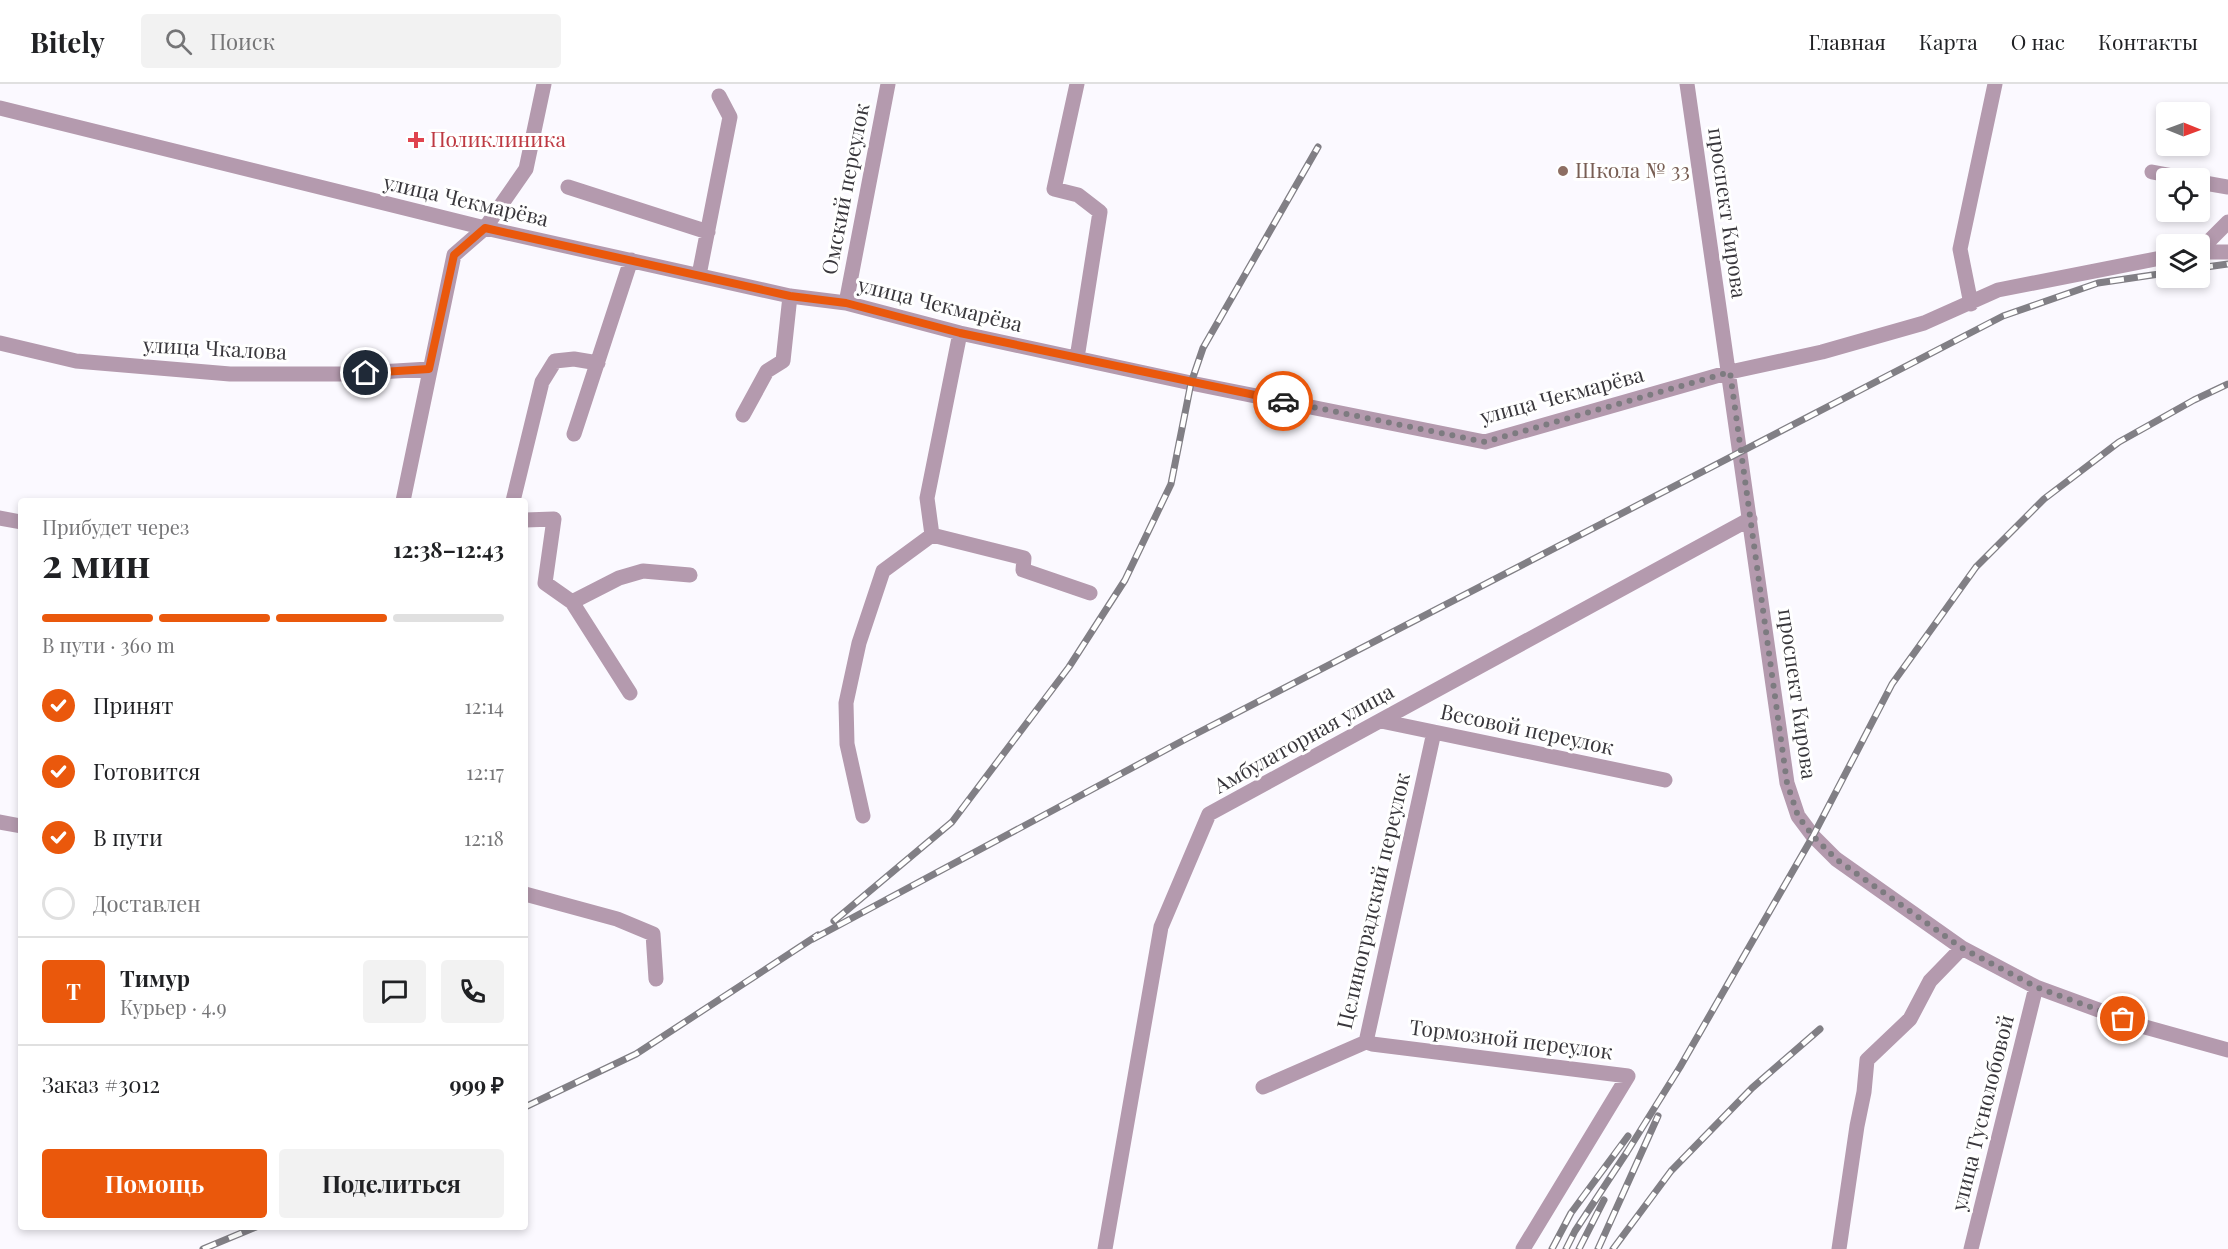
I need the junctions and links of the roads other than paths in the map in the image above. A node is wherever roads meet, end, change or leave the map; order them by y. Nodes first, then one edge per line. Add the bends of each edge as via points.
1 (544, 84) edge
2 (888, 84) edge
3 (1077, 84) edge
4 (1687, 84) edge
5 (1995, 84) edge
6 (719, 96) dead end
7 (0, 108) edge
8 (2152, 172) dead end
9 (2156, 173) edge
10 (2210, 184) edge
11 (568, 187) dead end
12 (2228, 188) edge
13 (2228, 222) edge
14 (485, 228) junction
15 (708, 232) junction
16 (2210, 240) edge
17 (2210, 251) edge
18 (2228, 252) edge
19 (2156, 259) edge
20 (631, 260) junction
21 (699, 275) junction
22 (790, 296) junction
23 (846, 303) junction
24 (1971, 304) junction
25 (960, 333) junction
26 (0, 343) edge
27 (1077, 358) junction
28 (597, 363) junction
29 (429, 369) junction
30 (1730, 372) junction
31 (742, 414) dead end
32 (574, 434) dead end
33 (404, 498) edge
34 (514, 498) edge
35 (0, 518) edge
36 (1750, 519) junction
37 (528, 520) edge
38 (18, 521) edge
39 (933, 535) junction
40 (690, 575) dead end
41 (1090, 593) dead end
42 (572, 602) junction
43 (630, 693) dead end
44 (1381, 721) junction
45 (1434, 732) junction
46 (1665, 780) dead end
47 (863, 816) dead end
48 (0, 822) edge
49 (18, 825) edge
50 (528, 895) edge
51 (1962, 948) junction
52 (657, 979) dead end
53 (2036, 987) junction
54 (1366, 1042) junction
55 (2228, 1050) edge
56 (1263, 1087) dead end
57 (1105, 1249) edge
58 (1523, 1249) edge
59 (1839, 1249) edge
60 (1971, 1249) edge

1 - 14 street via 526,169
2 - 23 street, Омский переулок
3 - 27 street via 1054,189 1078,195 1100,212
4 - 30 street, проспект Кирова
5 - 24 street via 1960,249
6 - 15 street via 730,117
7 - 14 street, улица Чекмарёва
8 - 9 street
10 - 12 street
11 - 15 street
13 - 16 street
14 - 20 street, улица Чекмарёва
14 - 29 street via 454,255
15 - 21 street
17 - 18 street
19 - 24 street, улица Чекмарёва via 1998,290
20 - 21 street, улица Чекмарёва
20 - 28 street
21 - 22 street, улица Чекмарёва
22 - 23 street, улица Чекмарёва
22 - 31 street via 783,361 767,372
23 - 25 street, улица Чекмарёва
24 - 30 street, улица Чекмарёва via 1924,323 1822,352
25 - 27 street, улица Чекмарёва
25 - 39 street via 927,498
26 - 29 street, улица Чкалова via 76,361 231,374
27 - 30 street, улица Чекмарёва via 1485,442
28 - 32 street
28 - 34 street via 555,361 542,382
29 - 33 street
30 - 36 street, проспект Кирова
35 - 38 street
36 - 44 street, Амбулаторная улица
36 - 51 street, проспект Кирова via 1787,783 1798,816 1836,859
37 - 42 street via 554,519 545,584
39 - 41 street via 1024,558 1023,570
39 - 47 street via 883,571 859,643 846,703 847,744
40 - 42 street via 643,571 619,578
42 - 43 street
44 - 45 street, Весовой переулок
44 - 57 street, Амбулаторная улица via 1209,814 1161,927
45 - 46 street, Весовой переулок
45 - 54 street, Целиноградский переулок
48 - 49 street
50 - 52 street via 617,919 653,934
51 - 53 street, проспект Кирова
51 - 59 street via 1930,981 1910,1018 1867,1060
53 - 55 street, проспект Кирова via 2145,1027
53 - 60 street, улица Туснолобовой
54 - 56 street, Целиноградский переулок
54 - 58 street, Тормозной переулок via 1628,1076

